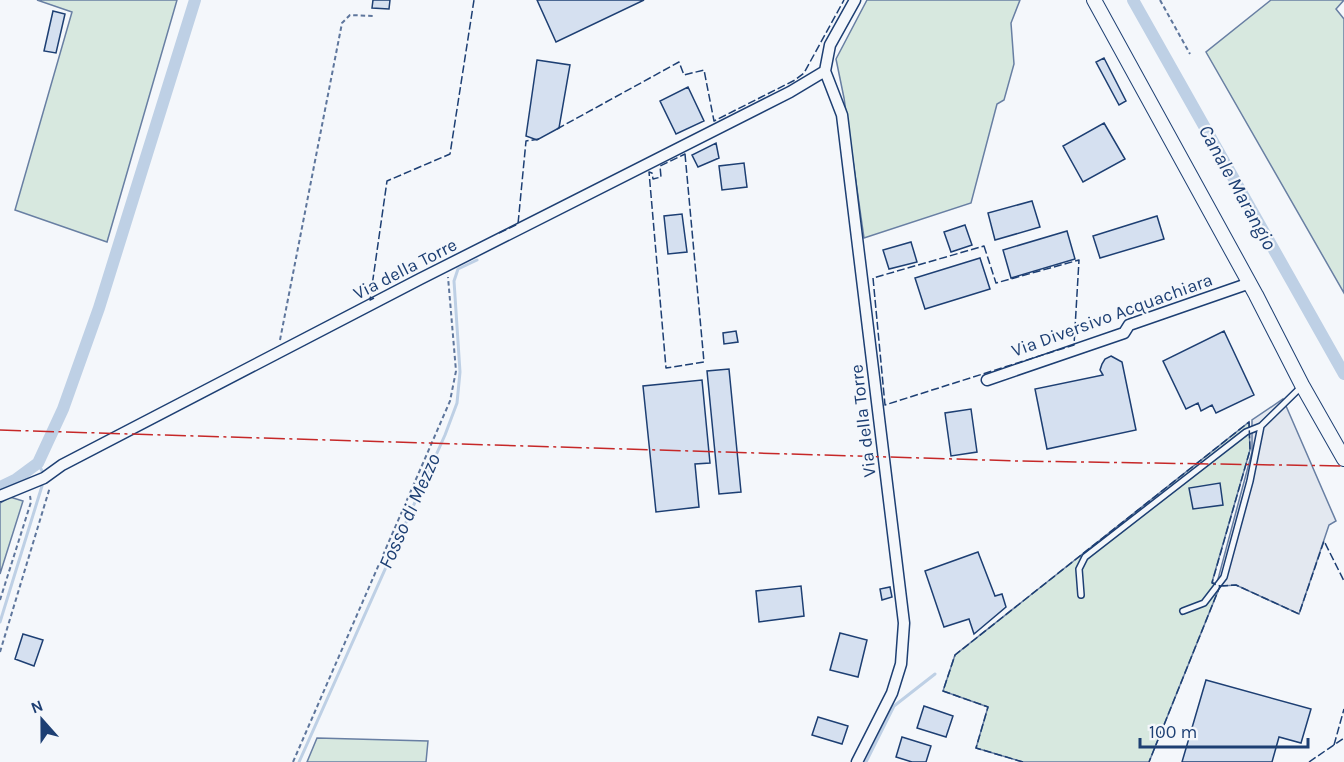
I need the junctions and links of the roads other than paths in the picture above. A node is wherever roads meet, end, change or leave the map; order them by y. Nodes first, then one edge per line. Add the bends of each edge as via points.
1 (855, 0) edge
2 (1094, 0) edge
3 (825, 71) junction
4 (1250, 283) junction
5 (987, 380) dead end
6 (1302, 386) junction
7 (1261, 426) junction
8 (1342, 456) edge
9 (1344, 468) edge
10 (0, 496) edge
11 (1081, 595) dead end
12 (1183, 611) dead end
13 (857, 762) edge

1 - 3 street via 830,45
2 - 4 main road
3 - 10 street, Via della Torre via 62,465 44,478
3 - 13 street, Via della Torre via 842,115 904,623 901,664 892,693
4 - 5 street, Via Diversivo Acquachiara via 1129,325 1124,333
4 - 6 main road
6 - 7 lane
6 - 8 main road
7 - 11 lane via 1246,432 1085,557 1079,568
7 - 12 lane via 1224,577 1204,603
8 - 9 main road

